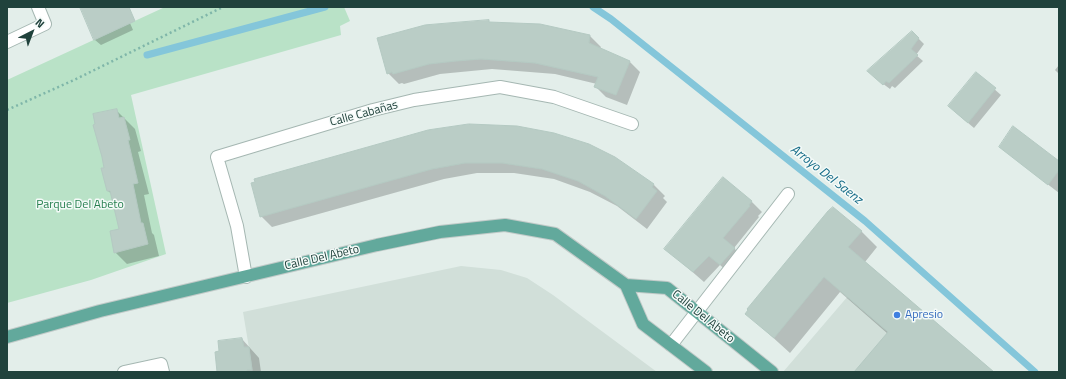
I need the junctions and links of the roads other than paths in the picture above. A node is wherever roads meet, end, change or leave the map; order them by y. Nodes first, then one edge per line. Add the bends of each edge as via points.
1 (38, 7) edge
2 (7, 42) edge
3 (632, 124) dead end
4 (788, 194) dead end
5 (246, 277) junction
6 (626, 285) junction
7 (696, 312) junction
8 (7, 337) edge
9 (671, 345) junction
10 (124, 372) edge
11 (162, 372) edge
12 (706, 372) edge
13 (772, 372) edge

1 - 2 street via 45,24
3 - 5 street, Calle Cabañas via 554,97 500,87 414,100 373,110 217,157 238,226
4 - 7 street
5 - 6 main road, Calle Del Abeto via 440,232 505,225 555,234
5 - 8 main road, Calle Del Abeto via 100,311
6 - 7 main road, Calle Del Abeto via 668,288
6 - 9 main road via 643,324
7 - 9 street
7 - 13 main road, Calle Del Abeto
9 - 12 main road
10 - 11 street via 161,364

